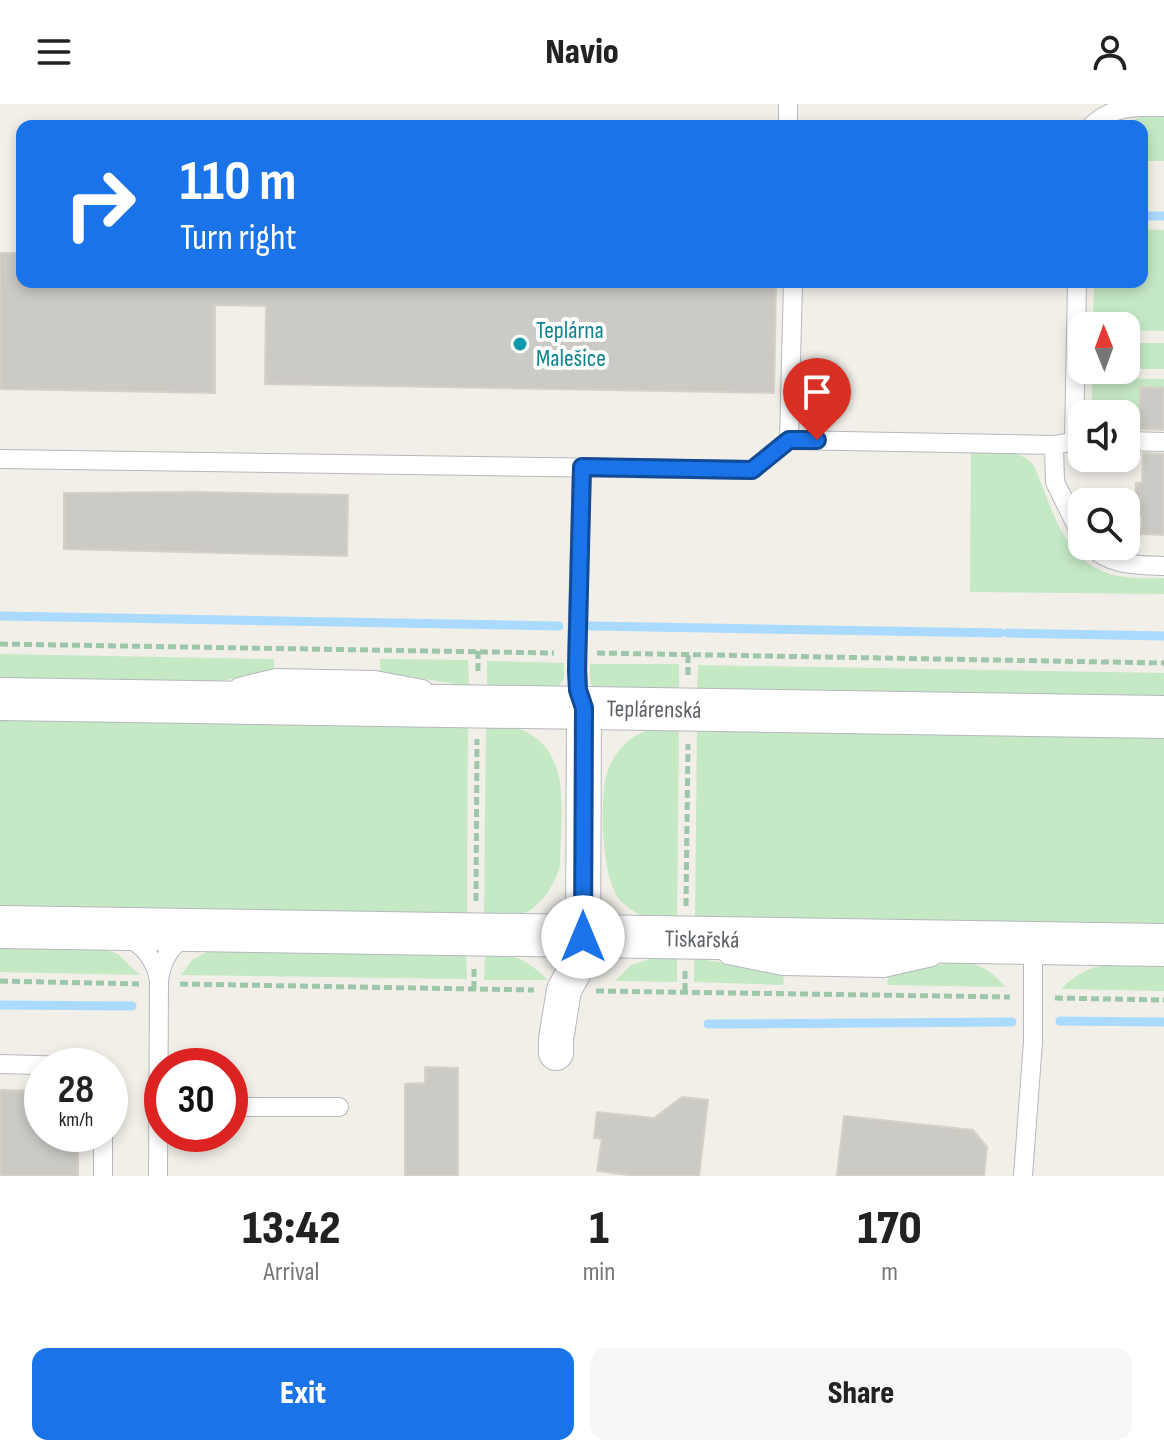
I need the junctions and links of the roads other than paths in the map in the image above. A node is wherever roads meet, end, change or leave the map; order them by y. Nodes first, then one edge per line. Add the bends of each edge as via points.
1 (1164, 107) edge
2 (1099, 120) edge
3 (793, 288) edge
4 (1077, 288) edge
5 (1078, 400) edge
6 (789, 440) junction
7 (1140, 441) edge
8 (1068, 442) edge
9 (1164, 442) edge
10 (1054, 445) junction
11 (0, 459) edge
12 (582, 467) junction
13 (1068, 508) edge
14 (1113, 560) edge
15 (1164, 566) edge
16 (0, 699) edge
17 (584, 708) junction
18 (1164, 717) edge
19 (0, 927) edge
20 (100, 928) junction
21 (217, 930) junction
22 (583, 937) junction
23 (1013, 944) junction
24 (1164, 945) edge
25 (151, 982) junction
26 (158, 1048) edge
27 (556, 1053) dead end
28 (0, 1064) edge
29 (24, 1065) edge
30 (248, 1107) edge
31 (339, 1107) dead end
32 (103, 1152) edge
33 (158, 1152) edge
34 (103, 1176) edge
35 (158, 1176) edge
36 (1023, 1176) edge

1 - 2 lane via 1123,108
3 - 6 lane
4 - 5 lane
6 - 10 lane
6 - 12 lane via 752,470
7 - 9 lane
8 - 10 lane
10 - 13 lane via 1055,482
11 - 12 lane
12 - 17 lane via 577,665
14 - 15 lane
16 - 17 street, Teplárenská
17 - 18 street, Teplárenská
17 - 22 street
19 - 20 street, Tiskařská
20 - 21 street, Tiskařská
20 - 25 lane via 141,945 152,958
21 - 22 street, Tiskařská
21 - 25 lane via 173,945
22 - 23 street, Tiskařská
22 - 27 street via 581,962 564,990
23 - 24 street, Tiskařská
23 - 36 lane via 1033,1042
25 - 26 lane
28 - 29 lane
30 - 31 lane
32 - 34 lane
33 - 35 lane

